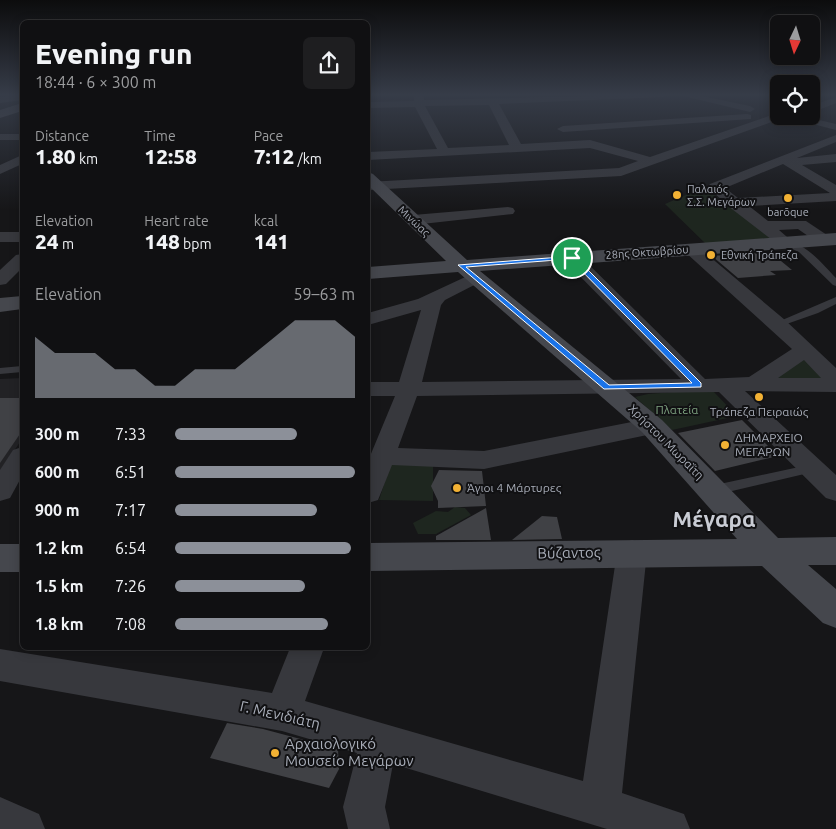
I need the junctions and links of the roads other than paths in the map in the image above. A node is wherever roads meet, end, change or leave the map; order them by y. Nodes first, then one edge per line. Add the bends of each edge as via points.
1 (440, 133) edge
2 (514, 133) edge
3 (697, 133) edge
4 (728, 133) edge
5 (0, 136) edge
6 (20, 136) edge
7 (712, 138) junction
8 (836, 138) edge
9 (517, 148) junction
10 (451, 151) junction
11 (370, 156) edge
12 (836, 158) edge
13 (20, 160) edge
14 (652, 161) junction
15 (787, 161) junction
16 (20, 169) edge
17 (0, 170) edge
18 (480, 179) junction
19 (370, 183) edge
20 (836, 191) edge
21 (836, 197) edge
22 (733, 204) junction
23 (413, 220) junction
24 (764, 226) junction
25 (0, 237) edge
26 (20, 237) edge
27 (830, 240) edge
28 (786, 243) junction
29 (691, 249) junction
30 (572, 258) junction
31 (20, 261) edge
32 (469, 271) junction
33 (370, 272) edge
34 (0, 280) edge
35 (836, 283) edge
36 (438, 297) junction
37 (836, 300) edge
38 (370, 318) edge
39 (778, 324) junction
40 (805, 350) junction
41 (20, 369) edge
42 (0, 371) edge
43 (836, 380) edge
44 (754, 384) junction
45 (698, 385) junction
46 (725, 385) junction
47 (836, 385) edge
48 (409, 388) junction
49 (607, 388) junction
50 (370, 389) edge
51 (652, 426) junction
52 (382, 456) junction
53 (20, 459) edge
54 (813, 468) junction
55 (370, 488) edge
56 (714, 490) junction
57 (0, 491) edge
58 (836, 491) edge
59 (836, 551) edge
60 (632, 552) junction
61 (770, 552) junction
62 (370, 557) edge
63 (0, 558) edge
64 (20, 558) edge
65 (836, 612) edge
66 (306, 650) edge
67 (0, 665) edge
68 (282, 713) junction
69 (379, 740) junction
70 (600, 806) junction
71 (0, 818) edge
72 (360, 822) edge
73 (24, 829) edge
74 (668, 829) edge

1 - 10 street
2 - 9 street
3 - 7 street
4 - 7 street
5 - 6 street
7 - 14 street
8 - 15 street
9 - 10 street
9 - 14 street via 590,144
10 - 11 street
10 - 18 street
12 - 15 street
13 - 17 street
14 - 18 street via 621,172
15 - 20 street
15 - 22 street via 715,187
16 - 17 street
18 - 19 street
18 - 23 street via 511,215
19 - 23 street, Μινώας
21 - 22 street
22 - 24 street
23 - 32 street, Μινώας
24 - 27 street via 801,224
24 - 28 street
25 - 26 street
27 - 28 street, 28ης Οκτωβρίου
28 - 29 street, 28ης Οκτωβρίου
28 - 35 lane via 802,250
29 - 30 street, 28ης Οκτωβρίου
29 - 39 street
30 - 32 street, 28ης Οκτωβρίου
30 - 45 street
31 - 34 street
32 - 33 street, 28ης Οκτωβρίου
32 - 36 street
32 - 49 street, Χρήστου Μωραΐτη
36 - 38 street
36 - 48 street via 432,304
37 - 39 lane
39 - 40 street
40 - 43 street
40 - 44 street
41 - 42 lane
44 - 46 street
44 - 47 street
45 - 46 street
45 - 49 street
46 - 54 street
48 - 49 street
48 - 50 street
48 - 52 street
49 - 51 street, Χρήστου Μωραΐτη
51 - 52 street via 484,460
51 - 56 street, Χρήστου Μωραΐτη
52 - 55 street
53 - 57 street
54 - 56 lane
54 - 58 street
56 - 61 street, Χρήστου Μωραΐτη
59 - 61 street, Βύζαντος
60 - 61 street, Βύζαντος
60 - 62 street, Βύζαντος
60 - 70 street
61 - 65 street, Χρήστου Μωραΐτη
63 - 64 street
66 - 68 street
67 - 68 street, Γ. Μενιδιάτη
68 - 69 street, Γ. Μενιδιάτη
69 - 70 street, Γ. Μενιδιάτη
69 - 72 street
70 - 74 street, Γ. Μενιδιάτη
71 - 73 street

